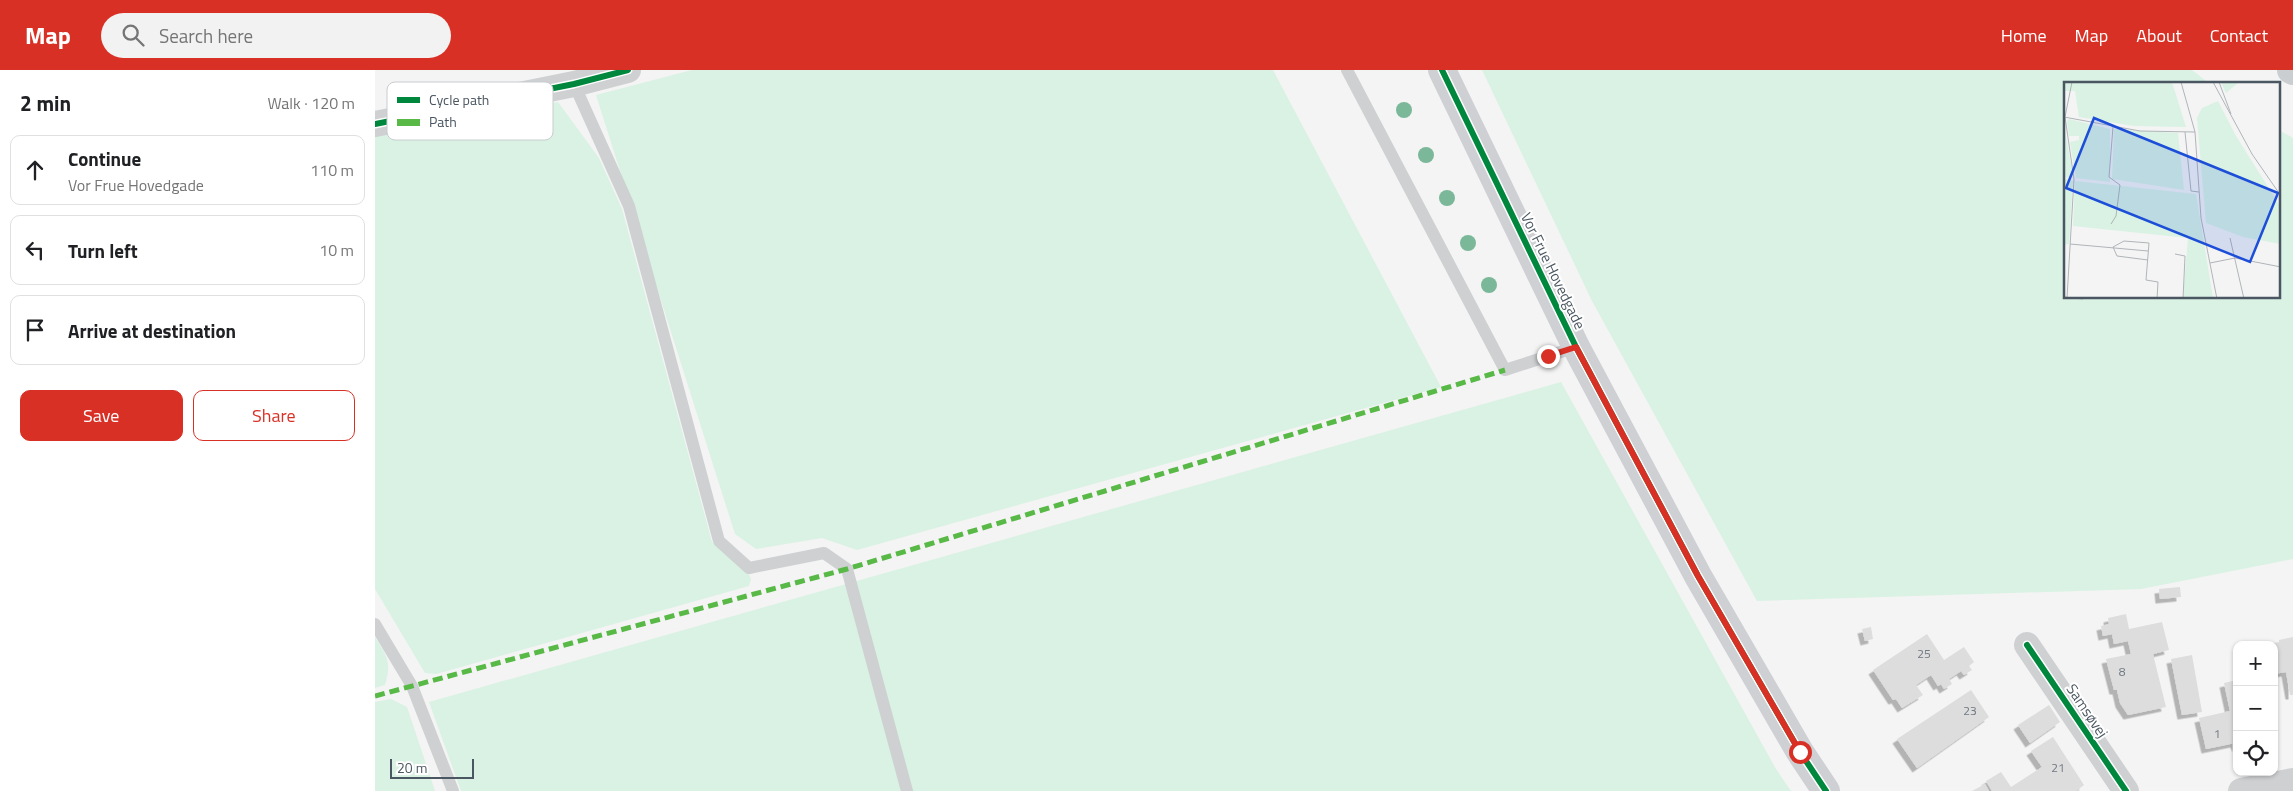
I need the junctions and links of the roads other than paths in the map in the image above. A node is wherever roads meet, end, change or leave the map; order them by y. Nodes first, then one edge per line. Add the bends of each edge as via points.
1 (628, 70) edge
2 (1347, 70) edge
3 (1442, 70) edge
4 (574, 84) junction
5 (553, 88) edge
6 (1576, 347) junction
7 (375, 624) edge
8 (2027, 645) dead end
9 (2293, 781) edge
10 (453, 791) edge
11 (907, 791) edge
12 (1826, 791) edge
13 (2126, 791) edge
14 (2241, 791) edge

1 - 4 street
2 - 6 lane via 1505,370
3 - 6 street, Vor Frue Hovedgade
4 - 5 street
4 - 11 lane via 629,206 719,541 749,568 824,553 847,569
6 - 12 street, Vor Frue Hovedgade via 1698,576
7 - 10 lane via 412,686
8 - 13 street, Samsøvej
9 - 14 street

